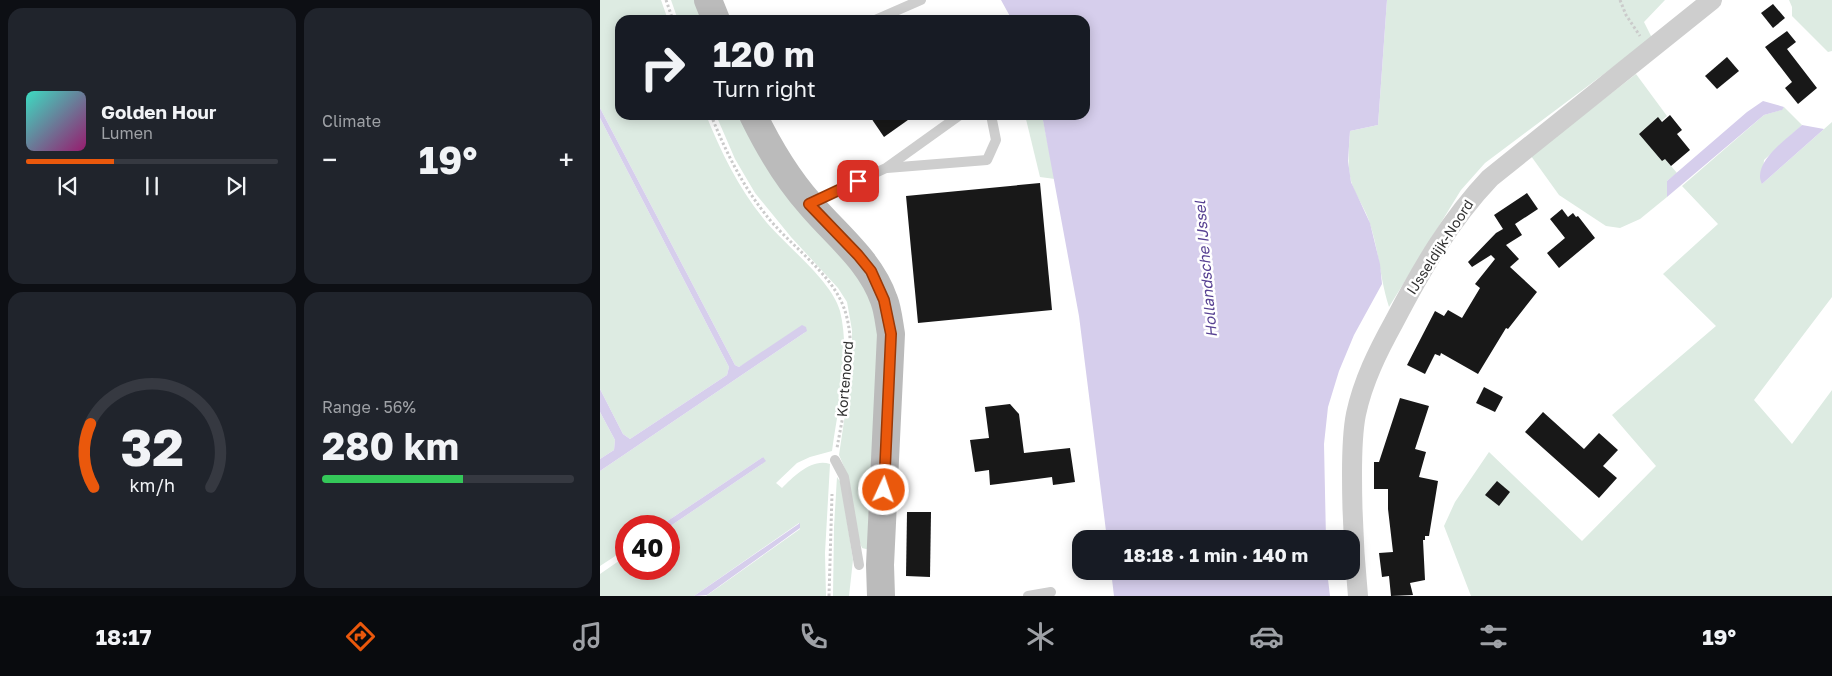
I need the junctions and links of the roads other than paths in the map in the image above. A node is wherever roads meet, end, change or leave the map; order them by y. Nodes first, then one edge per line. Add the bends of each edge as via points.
1 (708, 0) edge
2 (921, 0) edge
3 (1712, 0) edge
4 (714, 15) edge
5 (886, 15) edge
6 (756, 120) edge
7 (953, 120) edge
8 (992, 120) edge
9 (886, 168) junction
10 (809, 204) junction
11 (835, 460) road end
12 (860, 565) dead end
13 (1051, 592) dead end
14 (881, 596) edge
15 (1028, 596) edge
16 (1358, 596) edge

1 - 4 street
2 - 5 lane
3 - 16 street, IJsseldijk-Noord via 1490,178 1466,204 1420,273 1375,359 1356,413 1352,440 1352,490
6 - 10 street via 781,167
7 - 9 lane
8 - 9 lane via 996,140 987,160
9 - 10 lane
10 - 14 street via 871,271 884,300 891,334
11 - 12 lane via 844,477
13 - 15 lane

